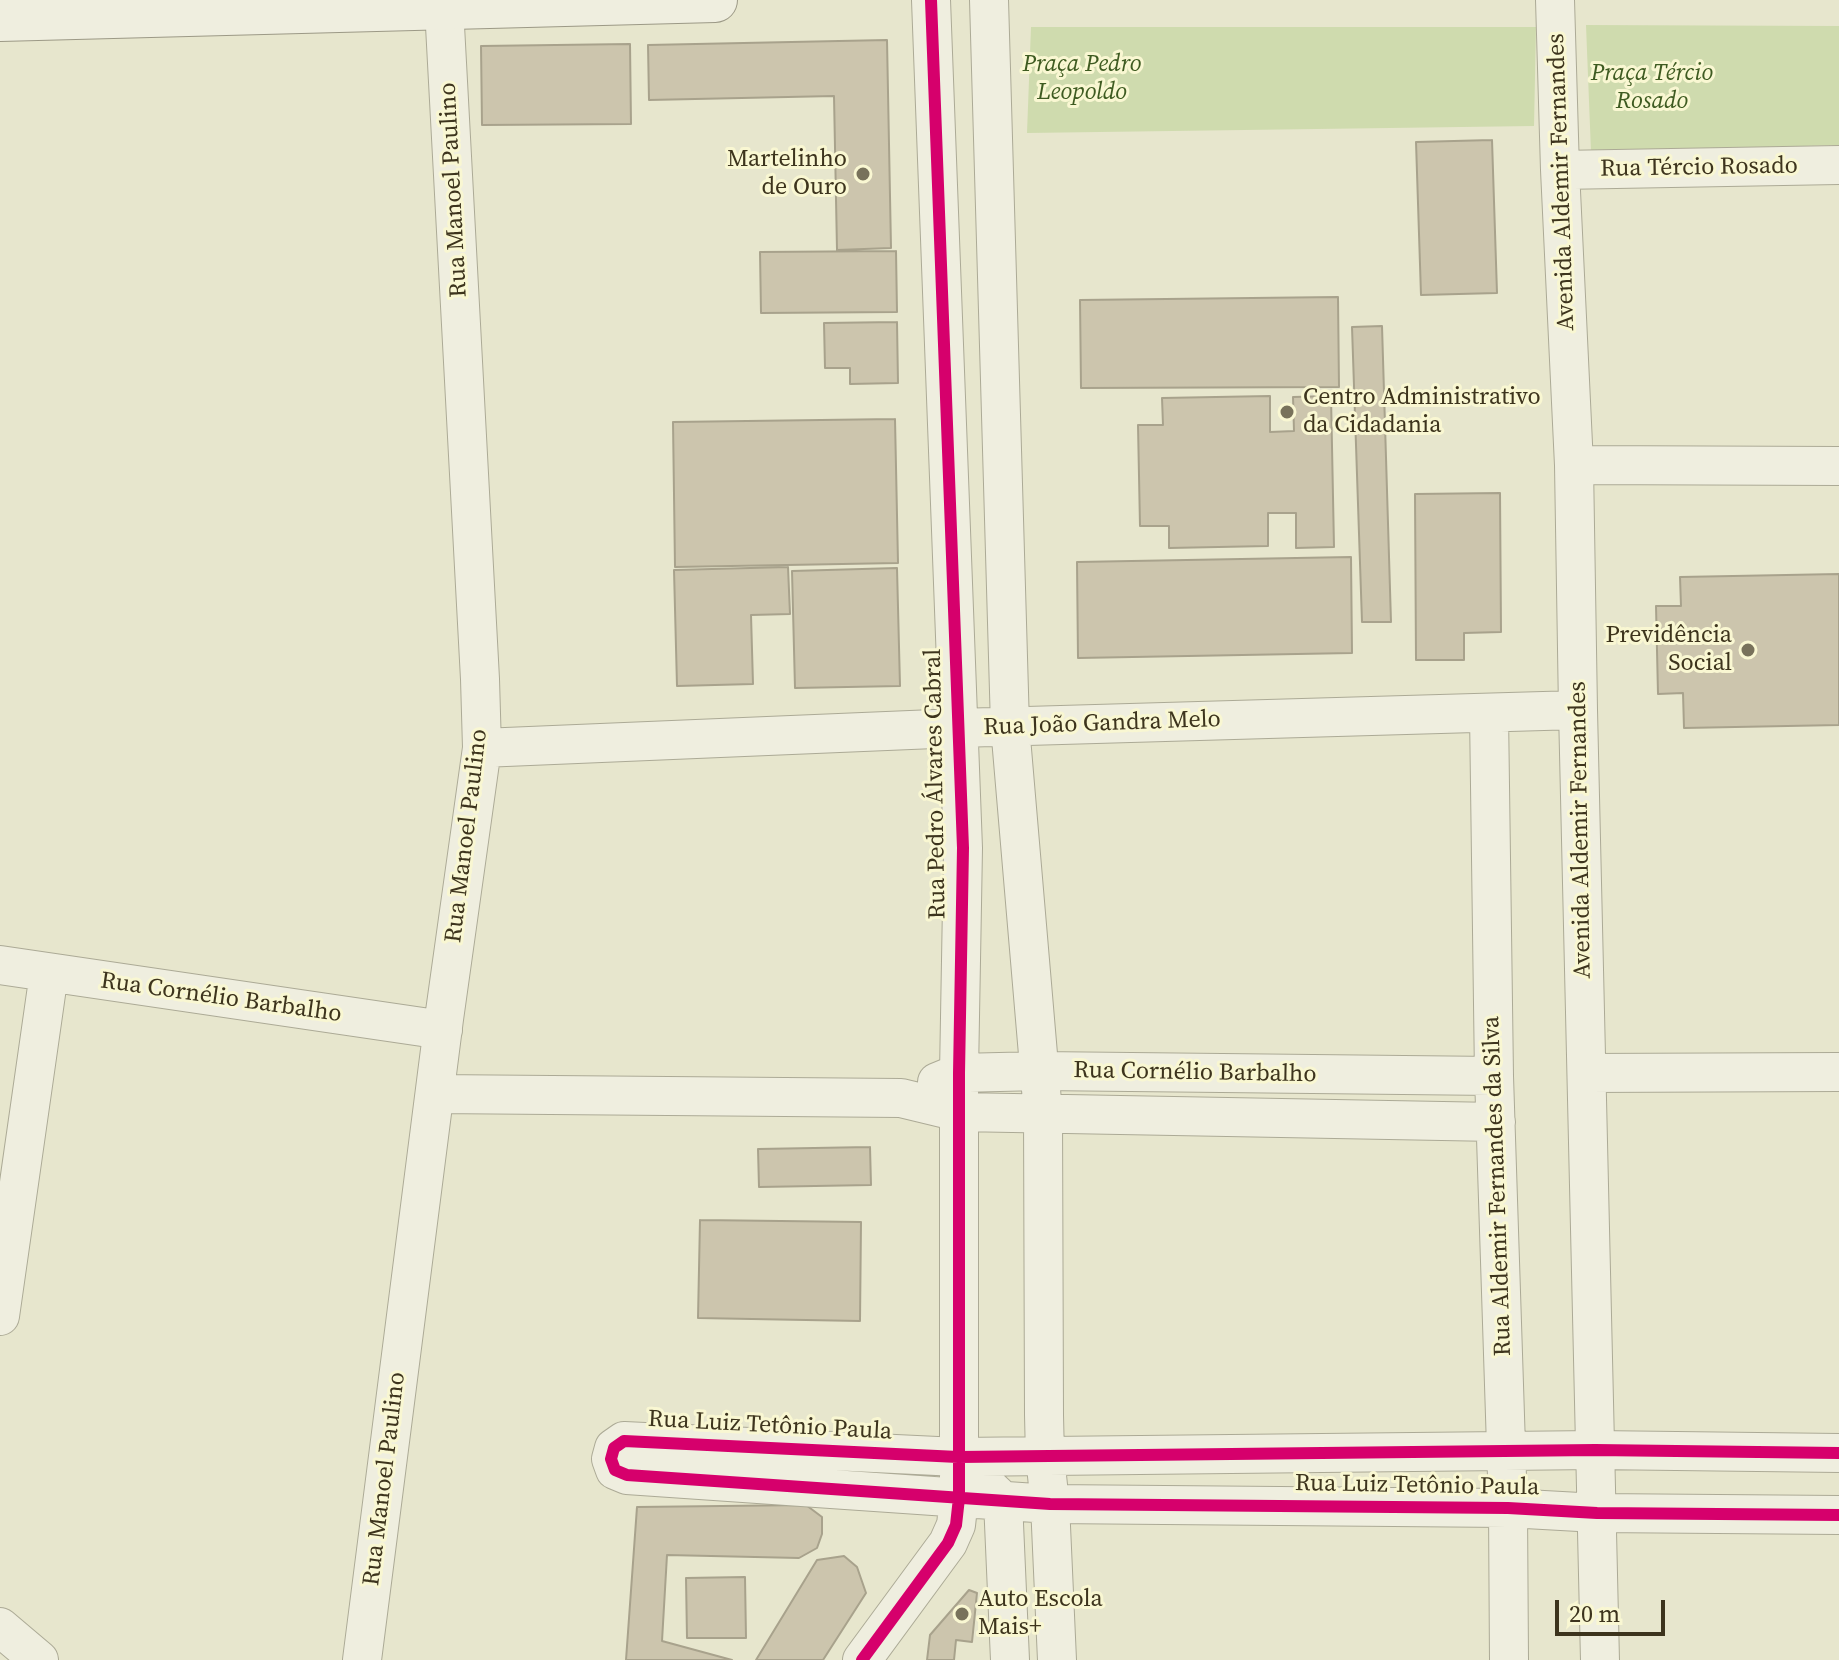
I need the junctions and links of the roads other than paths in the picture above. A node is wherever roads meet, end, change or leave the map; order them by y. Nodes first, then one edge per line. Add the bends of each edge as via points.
1 (715, 0) edge
2 (931, 0) edge
3 (989, 0) edge
4 (1555, 0) edge
5 (444, 7) junction
6 (0, 19) edge
7 (1839, 165) edge
8 (1560, 170) junction
9 (1574, 465) junction
10 (1839, 466) edge
11 (1578, 710) junction
12 (1489, 713) junction
13 (1010, 726) junction
14 (958, 728) junction
15 (482, 748) junction
16 (0, 965) edge
17 (49, 973) junction
18 (443, 1030) junction
19 (1040, 1071) junction
20 (1839, 1072) edge
21 (959, 1073) junction
22 (1588, 1073) junction
23 (1494, 1076) junction
24 (435, 1094) junction
25 (901, 1098) junction
26 (959, 1112) junction
27 (1043, 1113) junction
28 (1496, 1122) junction
29 (0, 1316) edge
30 (1595, 1450) junction
31 (1505, 1451) junction
32 (1839, 1453) edge
33 (958, 1457) junction
34 (1045, 1457) junction
35 (959, 1498) junction
36 (1003, 1501) junction
37 (1050, 1504) junction
38 (1508, 1508) junction
39 (1597, 1513) junction
40 (1839, 1515) edge
41 (0, 1627) edge
42 (39, 1660) edge
43 (362, 1660) edge
44 (862, 1660) edge
45 (1010, 1660) edge
46 (1057, 1660) edge
47 (1509, 1660) edge
48 (1600, 1660) edge

1 - 5 main road
2 - 14 street, Rua Pedro Álvares Cabral
3 - 13 street
4 - 8 street, Avenida Aldemir Fernandes
5 - 6 main road
5 - 15 street, Rua Manoel Paulino
7 - 8 street, Rua Tércio Rosado
8 - 9 street, Avenida Aldemir Fernandes
9 - 10 street
9 - 11 street, Avenida Aldemir Fernandes
11 - 12 street, Rua João Gandra Melo
11 - 22 street, Avenida Aldemir Fernandes
12 - 13 street, Rua João Gandra Melo
12 - 23 street, Rua Aldemir Fernandes da Silva
13 - 14 street, Rua João Gandra Melo
13 - 19 street
14 - 15 street, Rua João Gandra Melo
14 - 21 street, Rua Pedro Álvares Cabral via 963,848
15 - 18 street, Rua Manoel Paulino
16 - 17 street, Rua Cornélio Barbalho
17 - 18 street, Rua Cornélio Barbalho
17 - 29 street
18 - 24 street, Rua Manoel Paulino
19 - 21 street, Rua Cornélio Barbalho
19 - 23 street, Rua Cornélio Barbalho
19 - 27 street
20 - 22 street
21 - 25 street, Rua Cornélio Barbalho
21 - 26 street, Rua Pedro Álvares Cabral
22 - 30 street, Avenida Aldemir Fernandes
23 - 28 street, Rua Aldemir Fernandes da Silva
24 - 25 street, Rua Cornélio Barbalho
24 - 43 street, Rua Manoel Paulino
25 - 26 street, Rua Cornélio Barbalho
26 - 27 street, Rua Cornélio Barbalho
26 - 33 street, Rua Pedro Álvares Cabral
27 - 28 street, Rua Cornélio Barbalho
27 - 34 street
28 - 31 street, Rua Aldemir Fernandes da Silva
30 - 31 street, Rua Luiz Tetônio Paula
30 - 32 street, Rua Luiz Tetônio Paula
30 - 39 street, Avenida Aldemir Fernandes
31 - 34 street, Rua Luiz Tetônio Paula
31 - 38 street, Rua Aldemir Fernandes da Silva
33 - 34 street, Rua Luiz Tetônio Paula
33 - 35 street, Rua Pedro Álvares Cabral
33 - 35 street, Rua Luiz Tetônio Paula via 624,1441 614,1448 611,1459 615,1470 627,1475
33 - 36 street
34 - 37 street
35 - 36 street, Rua Luiz Tetônio Paula
35 - 44 street, Rua Pedro Álvares Cabral via 948,1543
36 - 37 street, Rua Luiz Tetônio Paula
36 - 45 street
37 - 38 street, Rua Luiz Tetônio Paula
37 - 46 street
38 - 39 street, Rua Luiz Tetônio Paula
38 - 47 street, Rua Aldemir Fernandes da Silva
39 - 40 street, Rua Luiz Tetônio Paula
39 - 48 street, Avenida Aldemir Fernandes
41 - 42 street

